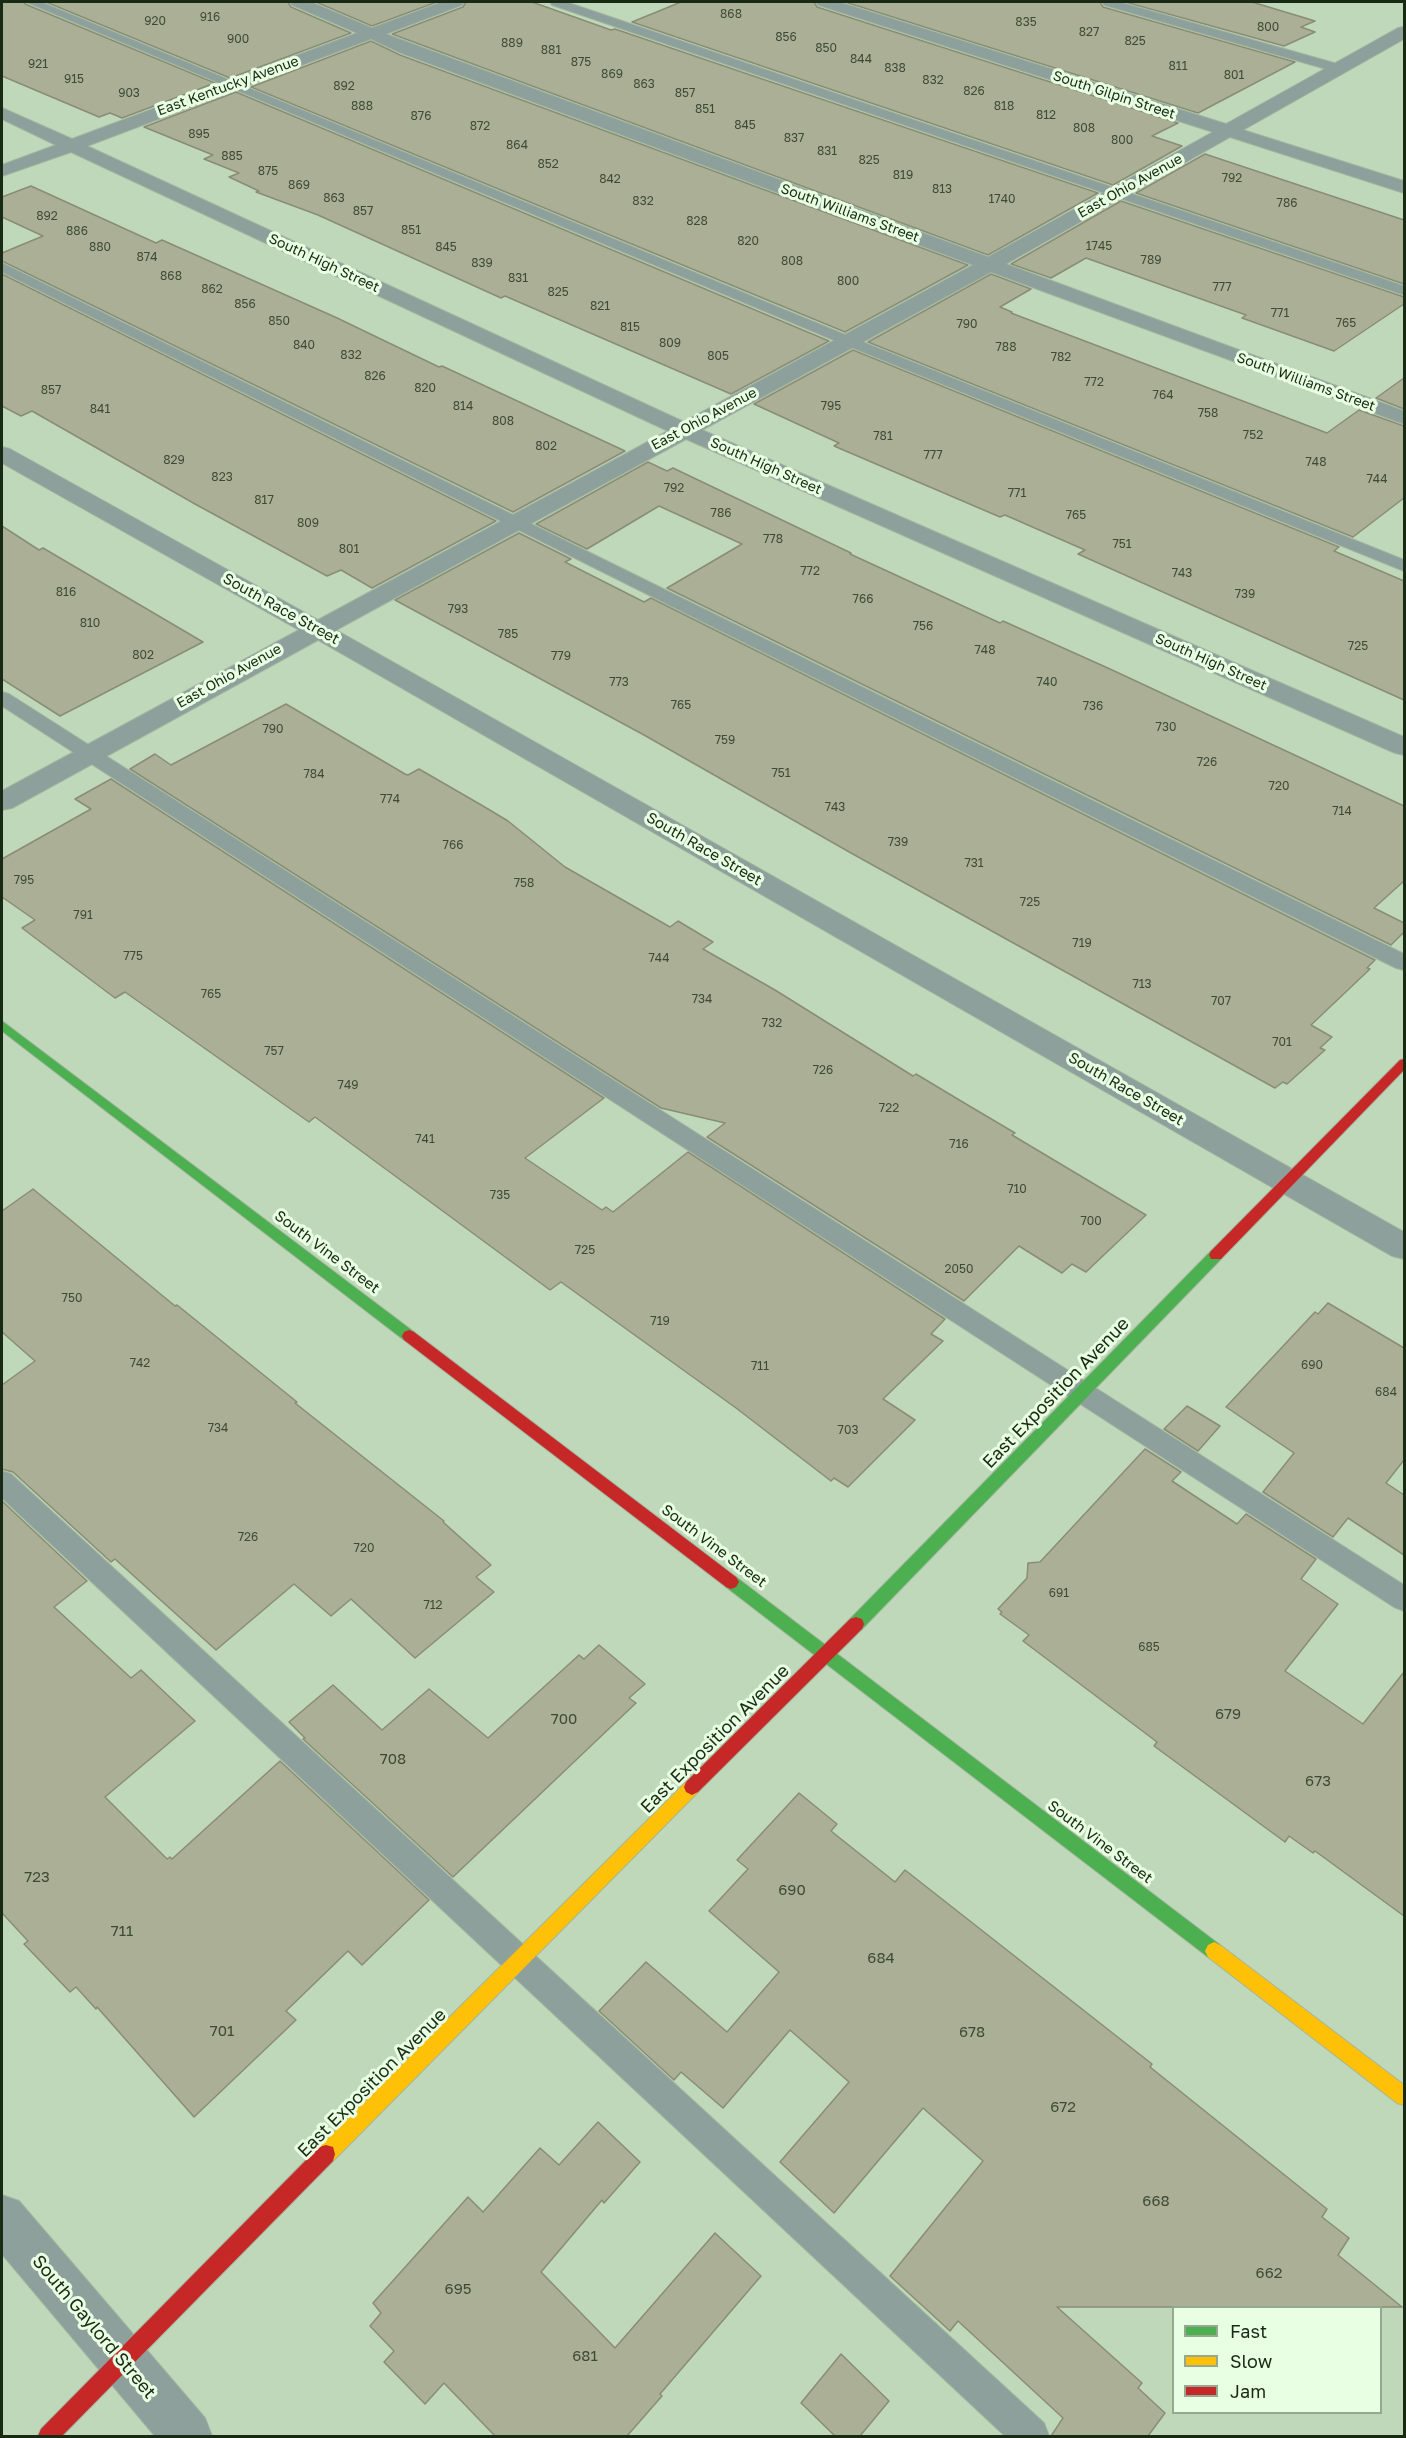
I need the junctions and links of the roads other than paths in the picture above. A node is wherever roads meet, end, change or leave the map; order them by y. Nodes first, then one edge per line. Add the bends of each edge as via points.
1 (32, 2) edge
2 (298, 2) edge
3 (456, 2) edge
4 (556, 2) edge
5 (824, 2) edge
6 (1108, 2) edge
7 (373, 32) junction
8 (1404, 32) edge
9 (1337, 68) junction
10 (233, 84) junction
11 (2, 113) edge
12 (1226, 132) junction
13 (70, 145) junction
14 (2, 171) edge
15 (1404, 188) edge
16 (1119, 192) junction
17 (989, 265) junction
18 (2, 267) edge
19 (1404, 291) edge
20 (848, 341) junction
21 (1404, 418) edge
22 (684, 430) junction
23 (2, 454) edge
24 (515, 522) junction
25 (1404, 566) edge
26 (316, 629) junction
27 (2, 699) edge
28 (1404, 747) edge
29 (89, 754) junction
30 (2, 802) edge
31 (1404, 963) edge
32 (2, 1025) edge
33 (1404, 1063) edge
34 (1288, 1180) junction
35 (1404, 1247) edge
36 (1083, 1391) junction
37 (2, 1482) edge
38 (1404, 1599) edge
39 (827, 1653) junction
40 (519, 1959) junction
41 (1404, 2096) edge
42 (2, 2218) edge
43 (123, 2360) junction
44 (48, 2436) edge
45 (187, 2436) edge
46 (1031, 2436) edge

1 - 10 lane
2 - 7 street, South Williams Street
3 - 7 street, East Kentucky Avenue
4 - 16 lane
5 - 12 street, South Gilpin Street
6 - 9 lane
7 - 10 street, East Kentucky Avenue
7 - 17 street, South Williams Street via 407,49
8 - 9 street, East Ohio Avenue
9 - 12 street, East Ohio Avenue
10 - 13 street, East Kentucky Avenue
10 - 20 lane
11 - 13 street, South High Street
12 - 15 street, South Gilpin Street
12 - 16 street, East Ohio Avenue
13 - 14 street, East Kentucky Avenue
13 - 22 street, South High Street
16 - 17 street, East Ohio Avenue
16 - 19 lane
17 - 20 street, East Ohio Avenue
17 - 21 street, South Williams Street
18 - 24 lane
20 - 22 street, East Ohio Avenue
20 - 25 lane
22 - 24 street, East Ohio Avenue
22 - 28 street, South High Street
23 - 26 street, South Race Street
24 - 26 street, East Ohio Avenue
24 - 31 lane
26 - 29 street, East Ohio Avenue
26 - 34 street, South Race Street
27 - 29 lane
29 - 30 street, East Ohio Avenue
29 - 36 lane
32 - 39 street, South Vine Street
33 - 34 street, East Exposition Avenue
34 - 35 street, South Race Street
34 - 36 street, East Exposition Avenue
36 - 38 lane
36 - 39 street, East Exposition Avenue
37 - 40 lane
39 - 40 street, East Exposition Avenue
39 - 41 street, South Vine Street
40 - 43 street, East Exposition Avenue
40 - 46 lane
42 - 43 street, South Gaylord Street
43 - 44 street, East Exposition Avenue
43 - 45 street, South Gaylord Street

